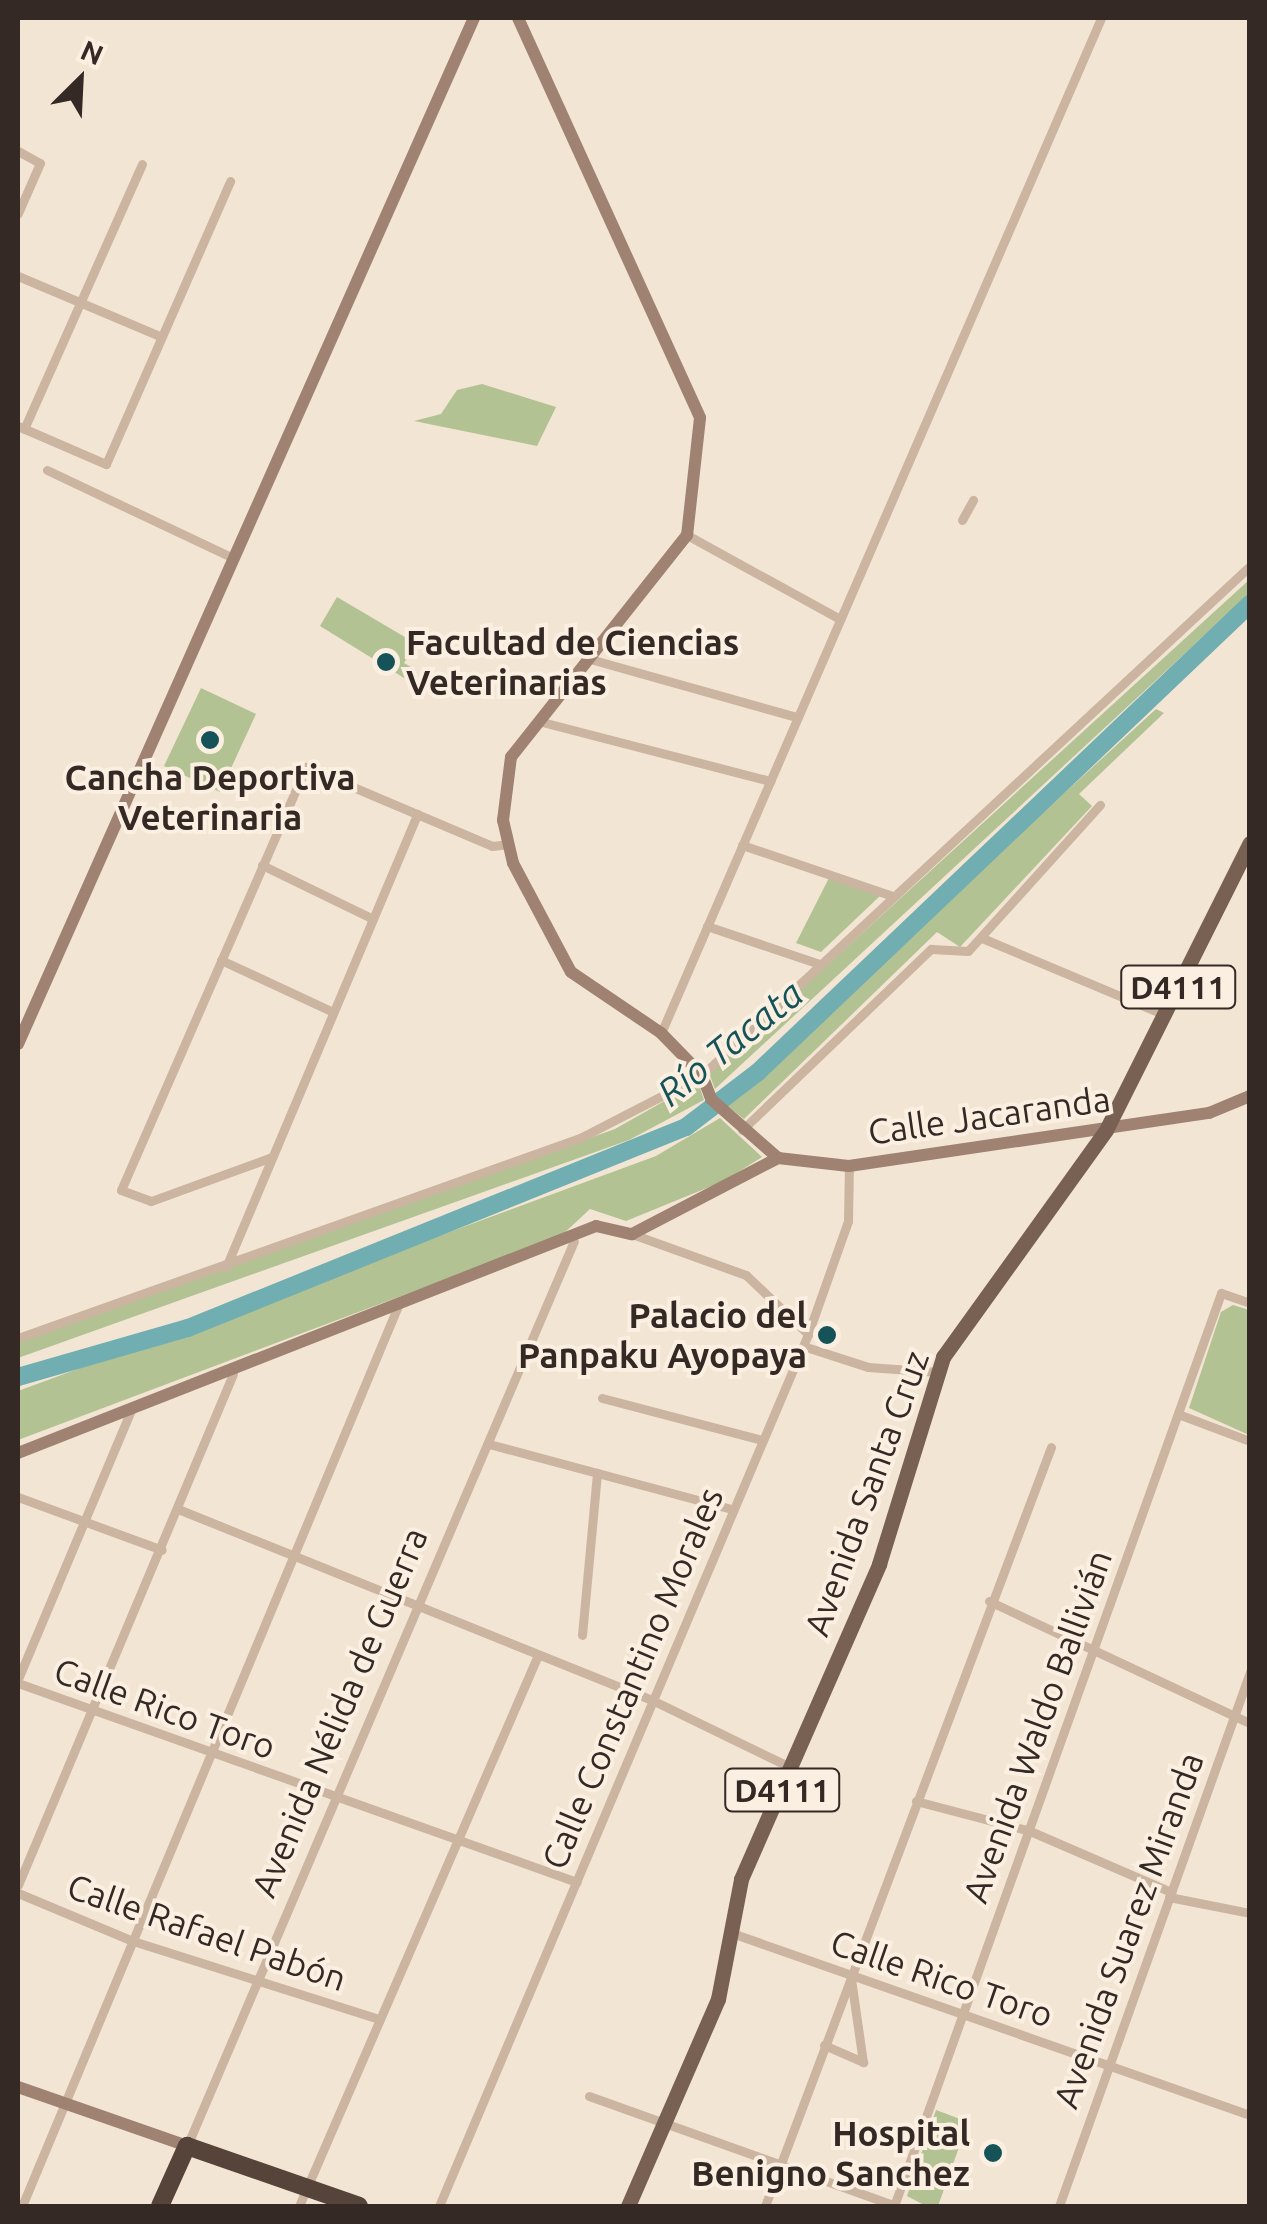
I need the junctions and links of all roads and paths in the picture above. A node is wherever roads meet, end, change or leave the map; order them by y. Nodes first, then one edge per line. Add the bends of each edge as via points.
1 (474, 18) edge
2 (518, 18) edge
3 (1102, 18) edge
4 (18, 151) edge
5 (142, 164) dead end
6 (230, 181) dead end
7 (18, 213) edge
8 (18, 276) edge
9 (80, 302) junction
10 (162, 337) junction
11 (20, 427) edge
12 (47, 470) dead end
13 (973, 500) dead end
14 (962, 520) dead end
15 (686, 535) junction
16 (233, 558) junction
17 (1250, 566) edge
18 (840, 619) junction
19 (590, 659) junction
20 (797, 718) junction
21 (542, 722) junction
22 (770, 781) junction
23 (1100, 804) dead end
24 (417, 814) junction
25 (509, 844) junction
26 (1250, 844) edge
27 (742, 846) junction
28 (262, 865) junction
29 (893, 896) junction
30 (373, 918) junction
31 (708, 926) junction
32 (982, 938) junction
33 (221, 960) junction
34 (819, 964) junction
35 (333, 1012) junction
36 (1165, 1015) junction
37 (661, 1033) junction
38 (18, 1044) edge
39 (702, 1074) junction
40 (1250, 1096) edge
41 (742, 1130) junction
42 (1106, 1130) junction
43 (272, 1157) junction
44 (778, 1158) junction
45 (850, 1166) junction
46 (632, 1234) junction
47 (574, 1241) junction
48 (226, 1267) junction
49 (1250, 1303) edge
50 (398, 1306) junction
51 (808, 1334) junction
52 (18, 1338) edge
53 (803, 1346) junction
54 (938, 1372) junction
55 (232, 1374) junction
56 (602, 1398) dead end
57 (131, 1410) junction
58 (1178, 1414) junction
59 (762, 1440) junction
60 (1250, 1441) edge
61 (489, 1444) junction
62 (1051, 1446) dead end
63 (18, 1453) edge
64 (597, 1472) junction
65 (18, 1497) edge
66 (178, 1508) junction
67 (732, 1509) junction
68 (84, 1524) junction
69 (162, 1550) junction
70 (294, 1556) junction
71 (988, 1601) junction
72 (418, 1606) junction
73 (582, 1635) dead end
74 (1095, 1647) junction
75 (538, 1655) junction
76 (1250, 1672) edge
77 (18, 1681) edge
78 (652, 1700) junction
79 (94, 1711) junction
80 (1234, 1717) junction
81 (1250, 1723) edge
82 (209, 1755) junction
83 (792, 1768) junction
84 (335, 1799) junction
85 (916, 1801) junction
86 (1030, 1831) junction
87 (457, 1840) junction
88 (577, 1882) junction
89 (18, 1885) edge
90 (18, 1893) edge
91 (1170, 1894) junction
92 (1250, 1914) edge
93 (729, 1932) junction
94 (133, 1941) junction
95 (850, 1976) junction
96 (258, 1984) junction
97 (962, 2015) junction
98 (379, 2019) junction
99 (824, 2046) junction
100 (1108, 2066) junction
101 (18, 2087) edge
102 (588, 2096) dead end
103 (64, 2105) junction
104 (1250, 2115) edge
105 (667, 2121) junction
106 (187, 2146) junction
107 (779, 2165) junction
108 (307, 2188) junction
109 (22, 2206) edge
110 (160, 2206) edge
111 (298, 2206) edge
112 (359, 2206) edge
113 (439, 2206) edge
114 (628, 2206) edge
115 (764, 2206) edge
116 (895, 2206) edge
117 (1060, 2206) edge

1 - 16 street
2 - 15 street via 700,418
3 - 18 street
4 - 7 street via 40,162
5 - 9 street
6 - 10 street
8 - 9 street
9 - 10 street
9 - 11 street
10 - 11 street via 106,464
12 - 16 street
13 - 14 street
15 - 18 street
15 - 19 street
16 - 38 street
17 - 29 street
18 - 20 street
19 - 20 street
19 - 21 street
20 - 22 street
21 - 22 street
21 - 25 street via 512,757 503,793
22 - 27 street
23 - 32 street
24 - 25 street
24 - 28 street via 306,767
24 - 30 street
25 - 37 street via 571,972
26 - 36 main road, Avenida Santa Cruz / D4111
27 - 29 street
27 - 31 street
28 - 30 street
28 - 33 street
29 - 34 street
30 - 35 street
31 - 34 street
31 - 37 street
32 - 36 street
32 - 41 street via 968,951 930,949
33 - 35 street
33 - 43 street via 122,1190 151,1201
34 - 39 street
35 - 43 street
36 - 42 main road, Avenida Santa Cruz / D4111
37 - 39 street
39 - 41 street via 715,1104
39 - 48 street via 617,1123
40 - 42 street, Calle Jacaranda via 1209,1113
41 - 44 street
42 - 45 street, Calle Jacaranda
42 - 54 main road, Avenida Santa Cruz / D4111
43 - 48 street
44 - 45 street, Calle Jacaranda
44 - 46 street
45 - 51 street, Calle Constantino Morales via 848,1221
46 - 47 street via 596,1226
46 - 51 street via 746,1274
47 - 50 street
47 - 61 street, Avenida Nélida de Guerra
48 - 52 street
49 - 58 street, Avenida Waldo Ballivián via 1220,1293
50 - 55 street
50 - 70 street
51 - 53 street, Calle Constantino Morales
53 - 54 street via 868,1367
53 - 59 street, Calle Constantino Morales
54 - 83 main road, Avenida Santa Cruz / D4111 via 878,1564
55 - 57 street
55 - 66 street
56 - 59 street
57 - 63 street
57 - 68 street
58 - 60 street
58 - 74 street, Avenida Waldo Ballivián
59 - 67 street, Calle Constantino Morales
61 - 64 street
61 - 72 street, Avenida Nélida de Guerra
62 - 71 street
64 - 67 street
64 - 73 street
65 - 68 street
66 - 69 street
66 - 70 street
67 - 78 street, Calle Constantino Morales
68 - 69 street
68 - 77 street
69 - 79 street
70 - 72 street
70 - 82 street
71 - 74 street
71 - 85 street
72 - 75 street
72 - 84 street, Avenida Nélida de Guerra
74 - 80 street
74 - 86 street, Avenida Waldo Ballivián
75 - 78 street
75 - 87 street
76 - 80 street, Avenida Suarez Miranda
77 - 79 street, Calle Rico Toro
78 - 83 street
78 - 88 street, Calle Constantino Morales
79 - 82 street, Calle Rico Toro
79 - 89 street
80 - 81 street
80 - 91 street, Avenida Suarez Miranda
82 - 84 street, Calle Rico Toro
82 - 94 street
83 - 93 main road, Avenida Santa Cruz / D4111 via 741,1879
84 - 87 street, Calle Rico Toro
84 - 96 street, Avenida Nélida de Guerra
85 - 86 street
85 - 95 street
86 - 91 street
86 - 97 street, Avenida Waldo Ballivián
87 - 88 street, Calle Rico Toro
87 - 98 street
88 - 113 street, Calle Constantino Morales
90 - 94 street, Calle Rafael Pabón
91 - 92 street
91 - 100 street, Avenida Suarez Miranda
93 - 95 street, Calle Rico Toro
93 - 105 main road, Avenida Santa Cruz / D4111 via 718,2000
94 - 96 street, Calle Rafael Pabón
94 - 103 street
95 - 97 street, Calle Rico Toro
95 - 99 street
95 - 99 street via 863,2062
96 - 98 street, Calle Rafael Pabón
96 - 106 street, Avenida Nélida de Guerra
97 - 100 street, Calle Rico Toro
97 - 116 street, Avenida Waldo Ballivián
98 - 108 street
99 - 107 street
100 - 104 street, Calle Rico Toro
100 - 117 street, Avenida Suarez Miranda
101 - 103 street
102 - 105 street
103 - 106 street
103 - 109 street
105 - 107 street
105 - 114 main road, Avenida Santa Cruz / D4111
106 - 108 highway
106 - 110 highway, Avenida Nélida de Guerra
107 - 115 street
107 - 116 street
108 - 111 street
108 - 112 highway

